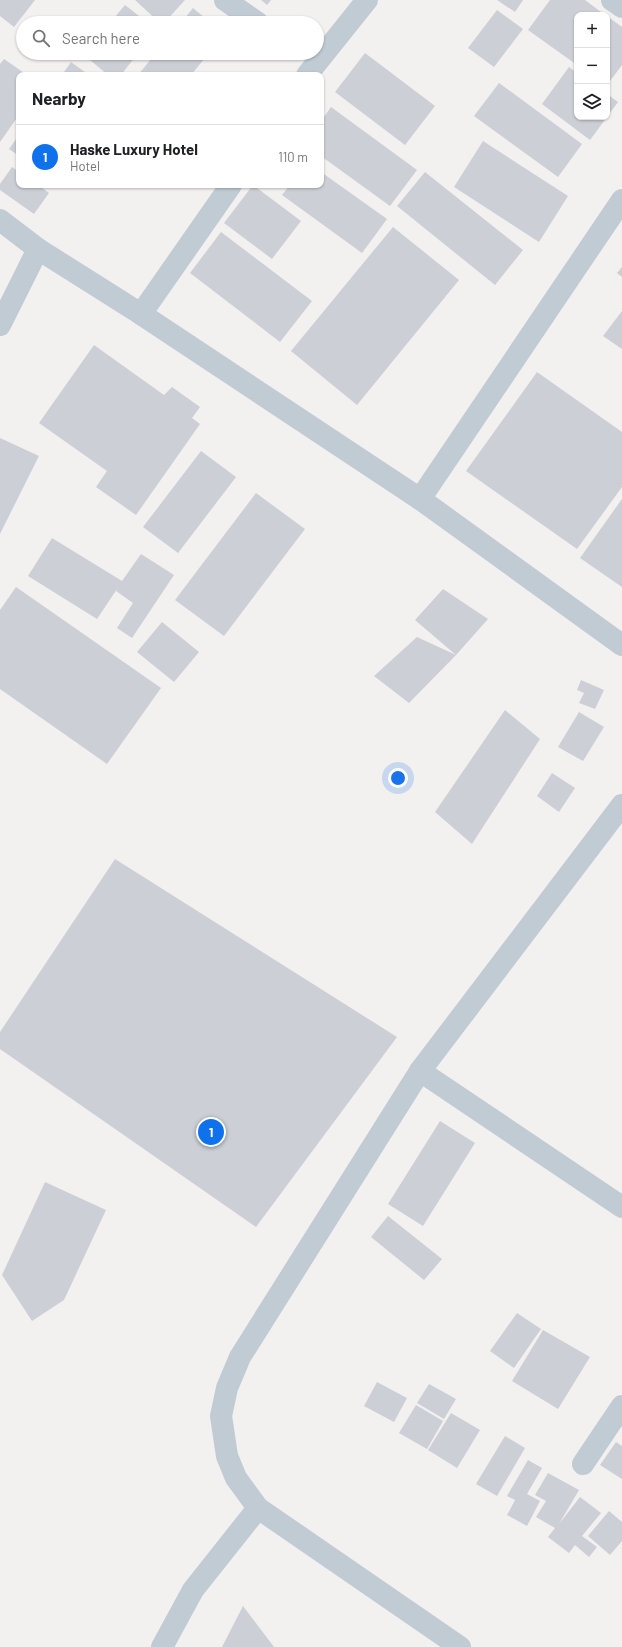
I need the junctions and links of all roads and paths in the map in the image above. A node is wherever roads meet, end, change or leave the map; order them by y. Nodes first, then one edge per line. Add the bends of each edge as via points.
1 (225, 0) edge
2 (367, 0) edge
3 (612, 0) edge
4 (622, 7) edge
5 (248, 16) edge
6 (324, 47) edge
7 (229, 188) edge
8 (622, 200) edge
9 (0, 220) edge
10 (38, 248) junction
11 (141, 314) junction
12 (0, 325) edge
13 (420, 499) junction
14 (622, 645) edge
15 (622, 805) edge
16 (420, 1071) junction
17 (622, 1207) edge
18 (622, 1406) edge
19 (583, 1464) dead end
20 (258, 1508) junction
21 (162, 1647) edge
22 (460, 1647) edge

1 - 5 street
2 - 6 street
3 - 4 street
7 - 11 street
8 - 13 street
9 - 10 street
10 - 11 street
10 - 12 street
11 - 13 street
13 - 14 street
15 - 16 street
16 - 17 street
16 - 20 street via 240,1357 227,1388 221,1416 227,1456 236,1478
18 - 19 street
20 - 21 street via 193,1590
20 - 22 street

